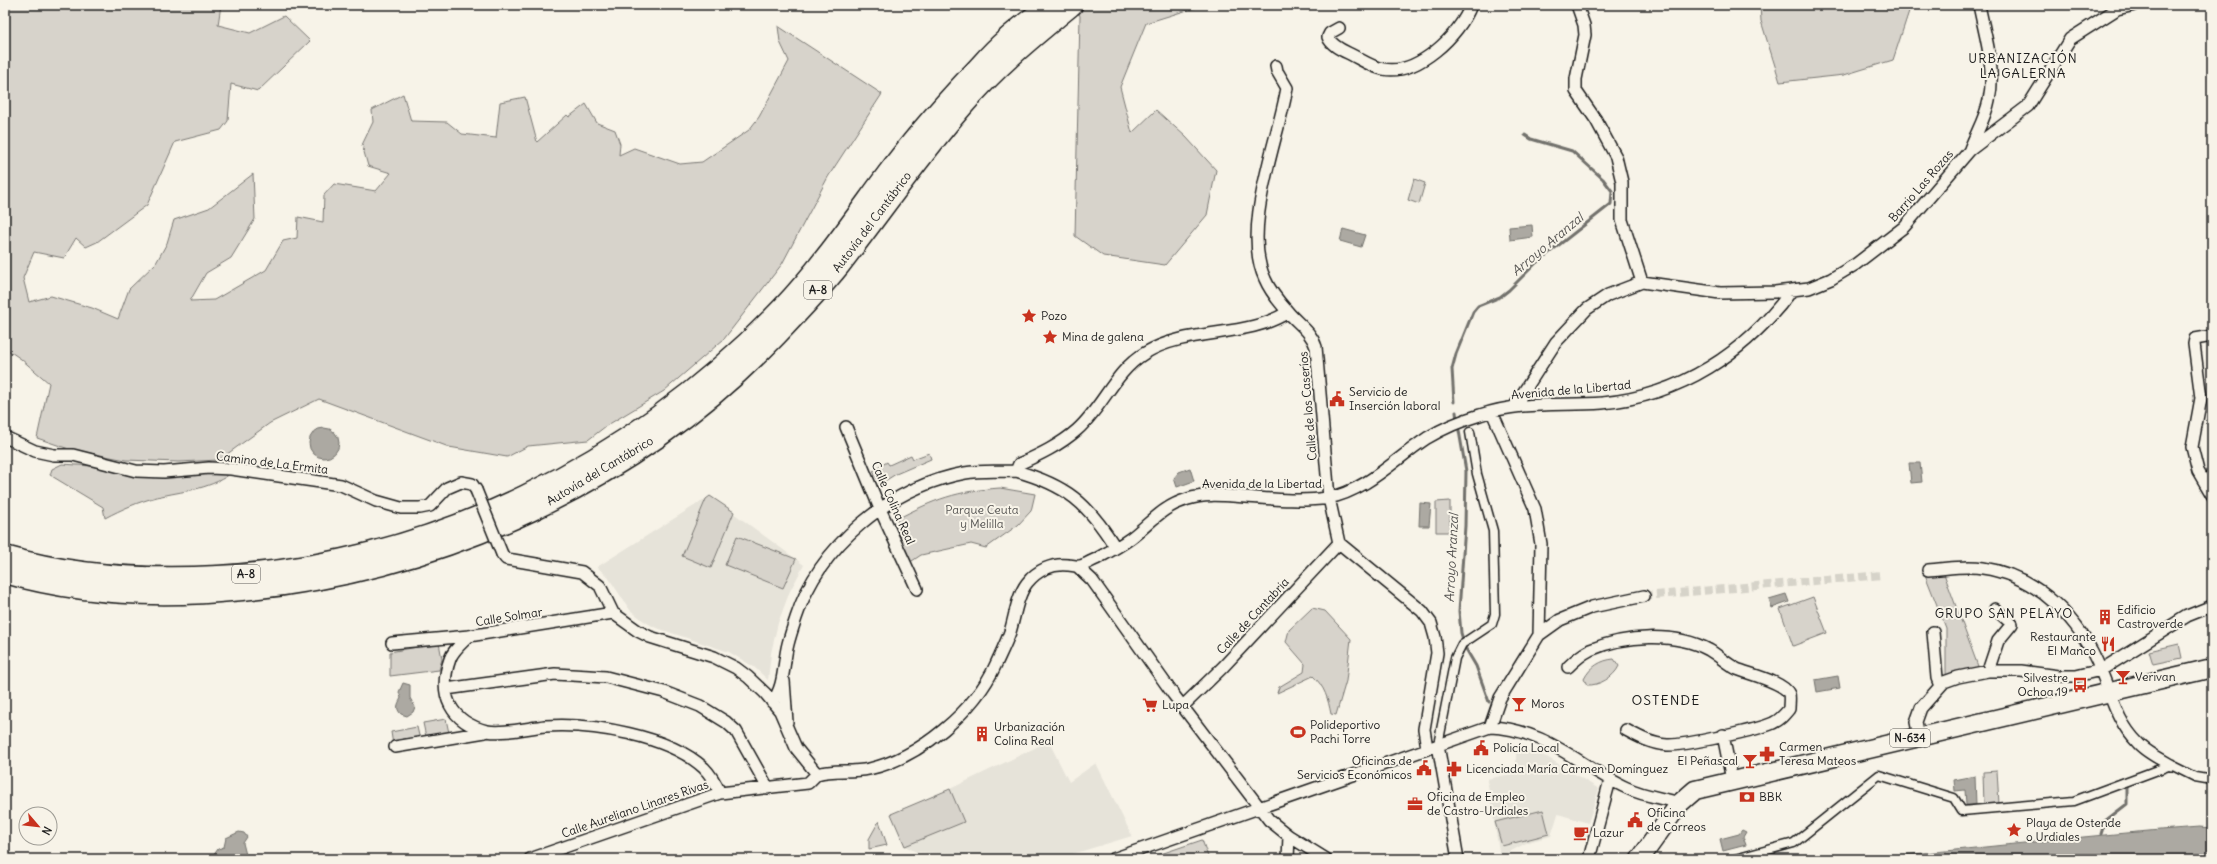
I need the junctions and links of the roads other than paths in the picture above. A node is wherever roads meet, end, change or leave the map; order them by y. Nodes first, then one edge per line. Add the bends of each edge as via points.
1 (1048, 5) edge
2 (1072, 5) edge
3 (1471, 5) edge
4 (1577, 5) edge
5 (1979, 5) edge
6 (2135, 5) edge
7 (1339, 28) dead end
8 (1276, 66) dead end
9 (1970, 150) junction
10 (1642, 282) junction
11 (1792, 290) junction
12 (1288, 312) junction
13 (2212, 336) edge
14 (1514, 407) junction
15 (1492, 412) junction
16 (846, 427) dead end
17 (1470, 432) dead end
18 (5, 437) edge
19 (1016, 471) junction
20 (2212, 495) edge
21 (1329, 498) junction
22 (880, 509) junction
23 (1339, 543) junction
24 (1115, 547) junction
25 (5, 556) edge
26 (1078, 567) junction
27 (1928, 570) dead end
28 (5, 572) edge
29 (917, 589) dead end
30 (1644, 596) tunnel mouth
31 (2212, 606) edge
32 (1995, 609) dead end
33 (613, 612) junction
34 (1933, 632) dead end
35 (1539, 635) junction
36 (469, 636) junction
37 (392, 644) dead end
38 (1568, 666) dead end
39 (2212, 668) edge
40 (2101, 670) junction
41 (783, 671) junction
42 (1988, 671) junction
43 (1938, 688) junction
44 (446, 689) junction
45 (2109, 693) junction
46 (772, 702) junction
47 (1183, 706) junction
48 (1490, 727) junction
49 (788, 729) junction
50 (1626, 730) dead end
51 (489, 731) junction
52 (1723, 735) junction
53 (1919, 736) junction
54 (1432, 746) junction
55 (395, 747) dead end
56 (2171, 765) junction
57 (817, 774) junction
58 (1610, 780) junction
59 (1732, 780) junction
60 (2212, 780) edge
61 (768, 788) junction
62 (720, 793) junction
63 (1680, 803) junction
64 (1259, 807) junction
65 (1288, 836) junction
66 (1140, 854) edge
67 (530, 859) edge
68 (1113, 859) edge
69 (1288, 859) edge
70 (1326, 859) edge
71 (1458, 859) edge
72 (1588, 859) edge
73 (1640, 859) edge
74 (1735, 859) edge

1 - 25 highway, Autovía del Cantábrico / A-8 via 1002,42 941,107 888,173 839,241 783,306 742,348 704,382 636,433 562,478 477,519 419,539 348,559 296,568 242,575 187,578 130,577 75,571
2 - 28 highway, Autovía del Cantábrico / A-8 via 1012,54 964,104 839,266 763,348 715,393 644,447 569,491 514,520 477,535 395,563 314,581 200,594 138,594 79,588
3 - 7 street via 1464,22 1456,32 1411,67 1401,69 1372,66 1334,45 1328,37
4 - 10 street via 1582,15 1585,35 1576,78 1576,91 1596,120 1616,157 1622,182 1622,220
5 - 9 street, Barrio Las Rozas via 1991,56 1991,76 1989,100
6 - 9 street, Barrio Las Rozas via 2117,9 2070,39 2028,106
8 - 12 street, Calle de los Caseríos via 1287,88 1260,204 1258,258 1269,289
9 - 11 street, Barrio Las Rozas via 1904,227 1880,246 1831,279 1809,288
10 - 11 street, Barrio Las Rozas via 1720,293
10 - 14 street via 1608,294 1569,325
11 - 14 street, Avenida de la Libertad via 1737,349 1705,371 1674,386 1637,398 1602,403
12 - 19 street via 1278,319 1258,325 1176,341 1146,353 1117,378 1077,430 1045,452 1019,464
12 - 21 street, Calle de los Caseríos via 1308,331 1316,347
13 - 20 street via 2195,339 2194,344 2201,398 2192,447 2198,471
14 - 15 street, Avenida de la Libertad
15 - 21 street, Avenida de la Libertad via 1431,436 1361,487
15 - 35 street via 1535,509 1541,544
16 - 22 street, Calle Colina Real
17 - 54 street via 1477,474 1493,531 1496,596 1492,624 1465,642 1456,658
18 - 33 street, Camino de La Ermita, bridge via 35,451 73,455 136,470 164,472 231,469 341,484 376,501 401,508 430,506 447,488 461,482 472,484 506,559 582,572 600,586
19 - 22 street via 965,473 926,485
19 - 24 street via 1056,484 1078,499 1094,515
21 - 23 street, Calle de los Caseríos
21 - 24 street, Avenida de la Libertad via 1190,498 1173,504 1152,518 1131,538
22 - 29 street, Calle Colina Real
22 - 41 street via 843,540 822,567 796,616
23 - 47 street, Calle de Cantabria
23 - 54 street via 1422,611 1431,623 1436,637 1437,653 1424,729
24 - 26 street, Avenida de la Libertad
26 - 47 street via 1092,580
26 - 57 street via 1048,566 1027,583 993,671 958,717 936,736 911,752 872,769 855,772 828,770
27 - 40 street via 1983,568 2004,572 2030,584 2058,603 2081,634
30 - 35 street via 1592,607 1560,620
31 - 40 street via 2187,616
32 - 42 street via 2012,624 1998,641
33 - 36 street, Calle Solmar
33 - 46 street via 650,638 714,658 736,668
34 - 43 street
35 - 48 street via 1500,698
36 - 37 street
36 - 44 street, Calle Solmar via 450,659
38 - 52 street via 1588,651 1605,645 1654,638 1677,640 1710,651 1736,668 1784,687 1789,695 1789,709 1783,717 1772,723
39 - 45 highway, N-634
40 - 42 street via 2076,676
40 - 45 street
41 - 46 street via 779,691
41 - 49 street
42 - 43 street via 1958,676
43 - 53 street via 1921,708 1916,722
44 - 51 street, Calle Solmar via 449,706 457,717 472,726
44 - 61 street via 554,674 606,677 664,692 695,704 726,722 736,731
45 - 53 highway, N-634
45 - 56 street via 2118,717 2138,744
46 - 49 street via 780,711
47 - 64 street
48 - 54 street
48 - 58 street via 1519,730 1540,738
49 - 57 street via 796,748
50 - 52 street via 1647,740 1667,745
51 - 55 street
51 - 62 street, Calle Solmar via 563,726 625,733 671,747 685,755 704,768
52 - 59 street
53 - 59 highway, N-634
54 - 64 street
54 - 71 street
56 - 60 street via 2195,777
56 - 74 street via 2074,801 1962,811 1954,798 1879,775 1794,843
57 - 61 street, Calle Aureliano Linares Rivas via 808,783
58 - 63 street via 1629,789
58 - 72 street
59 - 63 highway, N-634 via 1695,790
61 - 62 street, Calle Aureliano Linares Rivas
62 - 67 street, Calle Aureliano Linares Rivas
63 - 73 highway, N-634
64 - 65 street via 1269,820
64 - 66 street
65 - 69 street
65 - 70 street
66 - 68 street

